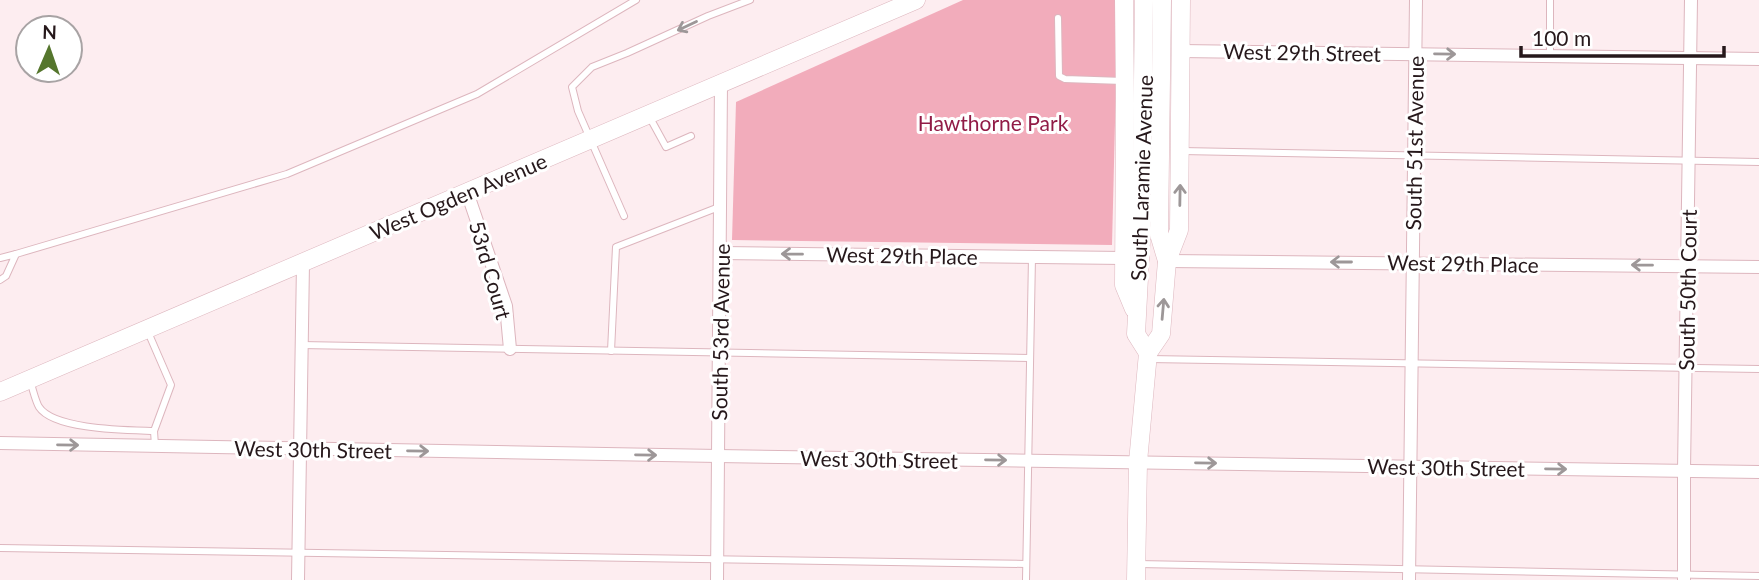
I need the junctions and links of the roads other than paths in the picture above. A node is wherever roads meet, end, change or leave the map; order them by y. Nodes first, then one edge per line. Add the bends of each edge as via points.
1 (636, 0) edge
2 (750, 0) edge
3 (916, 0) edge
4 (1124, 0) edge
5 (1144, 0) edge
6 (1162, 0) edge
7 (1416, 0) edge
8 (1550, 0) edge
9 (1690, 0) edge
10 (1184, 2) edge
11 (1058, 18) dead end
12 (1153, 42) junction
13 (1181, 51) junction
14 (1415, 54) junction
15 (1550, 56) junction
16 (1690, 58) junction
17 (1759, 60) edge
18 (1125, 81) junction
19 (722, 83) junction
20 (648, 115) junction
21 (691, 136) dead end
22 (592, 139) junction
23 (1180, 151) junction
24 (1414, 155) junction
25 (1688, 161) junction
26 (1759, 162) edge
27 (467, 192) junction
28 (721, 206) junction
29 (624, 216) dead end
30 (721, 253) junction
31 (16, 254) junction
32 (1032, 257) junction
33 (0, 258) edge
34 (1124, 258) junction
35 (1167, 261) junction
36 (1412, 262) junction
37 (303, 263) junction
38 (1687, 265) junction
39 (1759, 267) edge
40 (0, 280) edge
41 (1136, 312) junction
42 (147, 329) junction
43 (302, 345) junction
44 (510, 349) junction
45 (611, 351) junction
46 (720, 352) junction
47 (1147, 356) junction
48 (1030, 358) junction
49 (1411, 364) junction
50 (1686, 368) junction
51 (1759, 369) edge
52 (29, 379) junction
53 (0, 392) edge
54 (154, 431) junction
55 (0, 443) edge
56 (155, 446) junction
57 (300, 449) junction
58 (718, 456) junction
59 (1028, 461) junction
60 (1138, 462) junction
61 (1409, 467) junction
62 (1684, 470) junction
63 (1759, 472) edge
64 (0, 548) edge
65 (299, 552) junction
66 (717, 558) junction
67 (1026, 564) junction
68 (1136, 572) edge
69 (1409, 575) edge
70 (1759, 576) edge
71 (1684, 577) edge
72 (299, 580) edge
73 (717, 580) edge
74 (1026, 580) edge

1 - 31 lane via 477,94 287,174
2 -> 22 lane via 592,67 572,87
3 - 19 main road, West Ogden Avenue
4 - 18 main road
5 - 12 main road, South Laramie Avenue
6 - 12 main road, South Laramie Avenue
7 - 14 street, South 51st Avenue
8 - 15 lane
9 - 16 street, South 50th Court
10 - 13 main road
11 - 18 lane via 1059,76
12 - 35 main road, South Laramie Avenue via 1159,234
12 - 41 main road, South Laramie Avenue
13 - 14 street, West 29th Street
13 - 23 main road
14 -> 15 street, West 29th Street
14 - 24 street, South 51st Avenue
15 - 16 street, West 29th Street
16 - 17 street, West 29th Street
16 - 25 street, South 50th Court
18 - 34 main road
19 - 20 main road, West Ogden Avenue
19 - 28 street, South 53rd Avenue
20 - 21 lane via 666,147
20 - 22 main road, West Ogden Avenue
22 - 27 main road, West Ogden Avenue
22 - 29 lane
23 - 24 lane
35 -> 23 main road via 1179,230
24 - 25 lane
24 - 36 street, South 51st Avenue
25 - 26 lane
25 - 38 street, South 50th Court
27 - 37 main road, West Ogden Avenue
27 - 44 street, 53rd Court via 506,306
28 - 30 street, South 53rd Avenue
28 - 45 lane via 616,247
32 -> 30 street, West 29th Place
30 - 46 street, South 53rd Avenue
31 - 33 lane
31 - 40 lane
32 - 34 street, West 29th Place
32 - 48 lane
34 - 41 main road via 1124,285
36 -> 35 street, West 29th Place
47 -> 35 main road, South Laramie Avenue via 1161,334
38 -> 36 street, West 29th Place
36 - 49 street, South 51st Avenue
37 - 42 main road, West Ogden Avenue
37 - 43 street
38 - 39 street, West 29th Place
38 - 50 street, South 50th Court
41 - 47 main road, South Laramie Avenue via 1136,334
42 - 52 main road, West Ogden Avenue
42 - 54 lane via 171,385
43 - 44 lane
43 - 57 street
44 - 45 lane
45 - 46 lane
46 - 48 lane
46 - 58 street, South 53rd Avenue
47 - 49 lane
47 - 60 main road, South Laramie Avenue
48 - 59 lane
49 - 50 lane
49 - 61 street, South 51st Avenue
50 - 51 lane
50 - 62 street, South 50th Court
52 - 53 main road, West Ogden Avenue
52 - 54 lane via 40,408 57,420 102,429
54 - 56 lane
55 -> 56 street, West 30th Street
56 - 57 street, West 30th Street
57 -> 58 street, West 30th Street
57 - 65 street
58 -> 59 street, West 30th Street
58 - 66 street, South 53rd Avenue
59 - 60 street, West 30th Street
59 - 67 lane
60 -> 61 street, West 30th Street
60 - 68 main road, South Laramie Avenue
61 -> 62 street, West 30th Street
61 - 69 street, South 51st Avenue
62 - 63 street, West 30th Street
62 - 71 street, South 50th Court
64 - 65 lane
65 - 66 lane
65 - 72 street
66 - 67 lane
66 - 73 street, South 53rd Avenue
67 - 74 lane
68 - 69 lane
69 - 71 lane
70 - 71 lane

